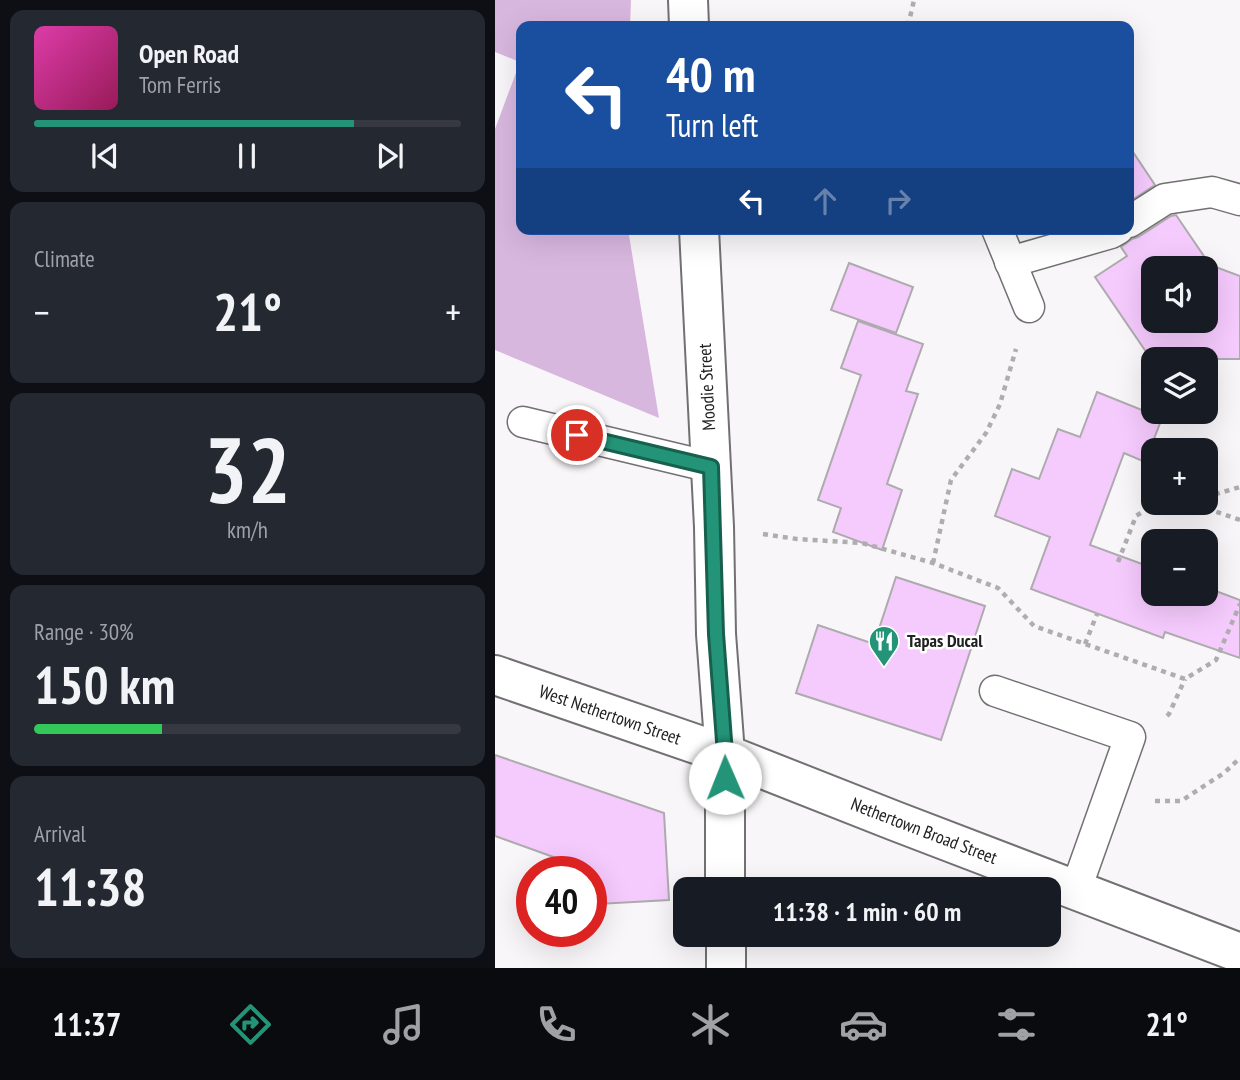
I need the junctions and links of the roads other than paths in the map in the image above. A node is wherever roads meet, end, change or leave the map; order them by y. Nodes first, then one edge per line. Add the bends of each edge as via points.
1 (688, 0) edge
2 (689, 21) edge
3 (1240, 200) edge
4 (1134, 219) edge
5 (699, 235) edge
6 (999, 235) edge
7 (1104, 235) edge
8 (1010, 262) junction
9 (1029, 307) road end
10 (523, 422) dead end
11 (711, 467) junction
12 (495, 675) edge
13 (995, 691) dead end
14 (725, 754) junction
15 (725, 877) edge
16 (1076, 889) junction
17 (726, 947) edge
18 (1240, 953) edge
19 (726, 968) edge

1 - 2 main road
3 - 4 lane via 1212,192 1165,199
5 - 11 main road, Moodie Street
6 - 8 lane
7 - 8 lane
8 - 9 lane
10 - 11 lane
11 - 14 main road, Moodie Street
12 - 14 main road, West Nethertown Street
13 - 16 lane via 1130,737
14 - 15 main road, Moodie Street
14 - 16 main road, Nethertown Broad Street
16 - 18 main road, Nethertown Broad Street
17 - 19 main road

